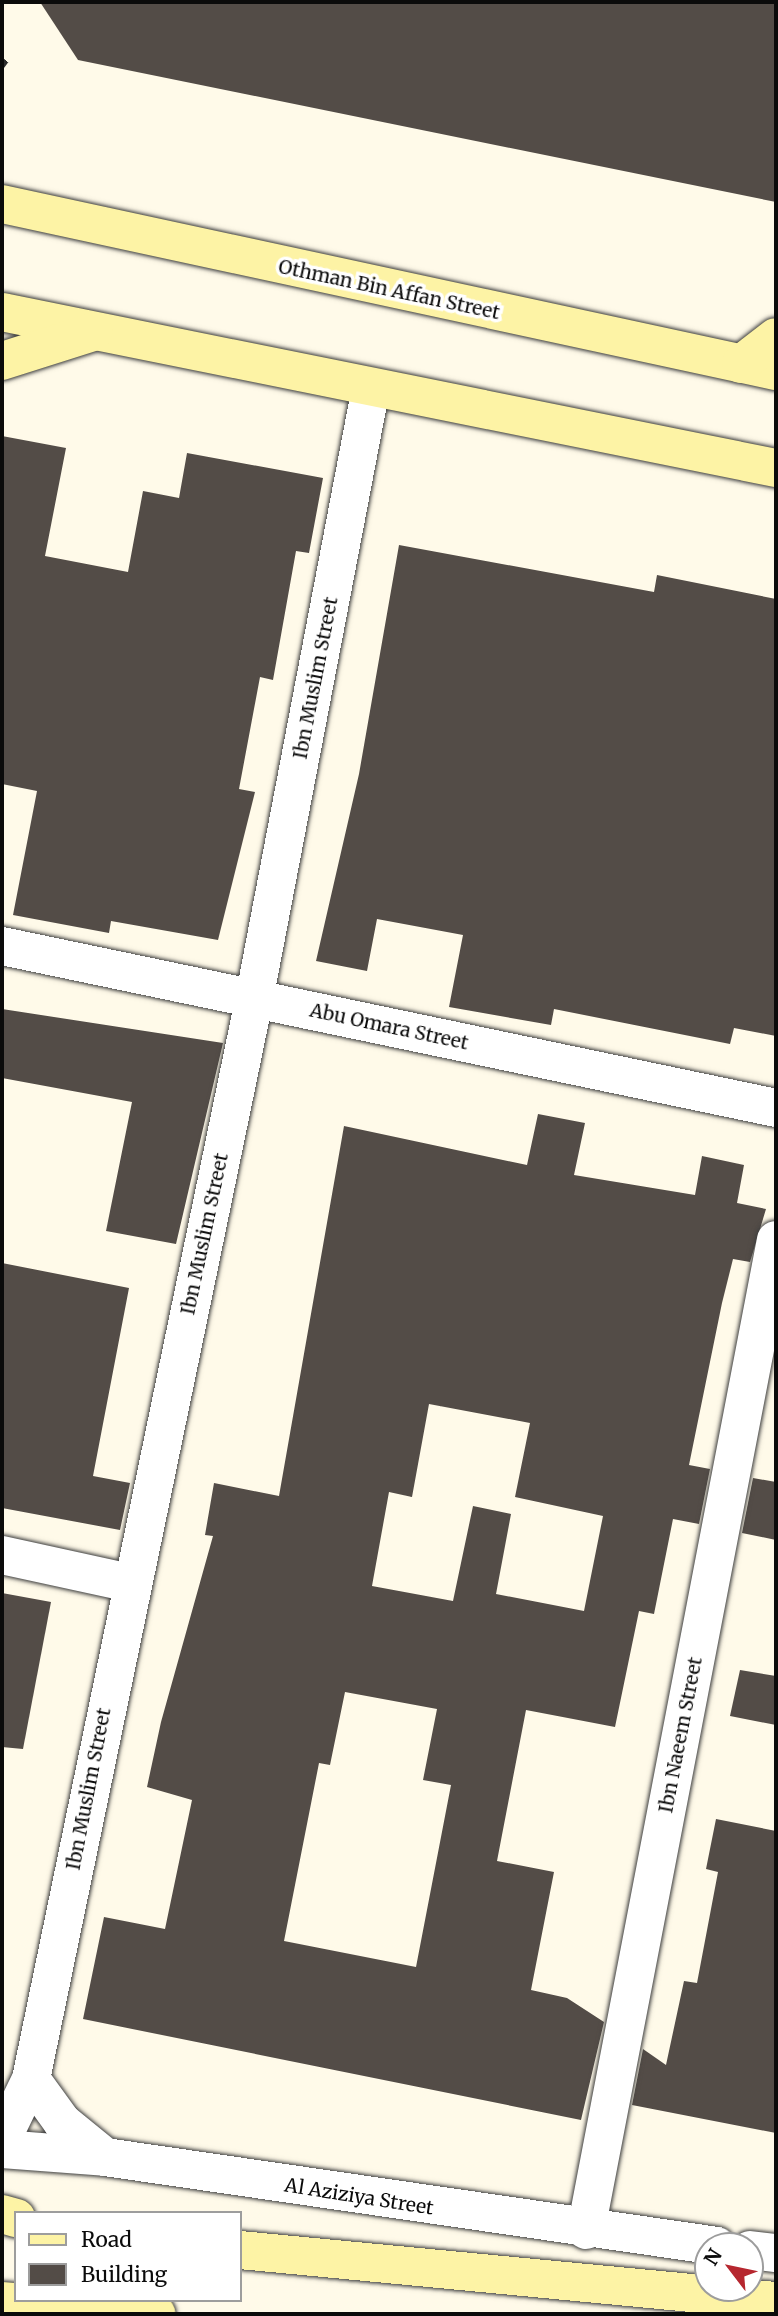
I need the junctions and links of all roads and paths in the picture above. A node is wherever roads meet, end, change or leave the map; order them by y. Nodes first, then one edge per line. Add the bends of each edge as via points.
1 (7, 59) dead end
2 (2, 66) edge
3 (2, 204) edge
4 (2, 312) edge
5 (97, 331) junction
6 (776, 337) edge
7 (2, 361) edge
8 (759, 368) edge
9 (372, 387) junction
10 (776, 468) edge
11 (2, 946) edge
12 (254, 999) junction
13 (776, 1108) edge
14 (776, 1240) edge
15 (2, 1555) edge
16 (130, 1583) junction
17 (31, 2079) junction
18 (2, 2139) edge
19 (2, 2149) edge
20 (105, 2157) junction
21 (586, 2230) junction
22 (694, 2243) edge
23 (242, 2250) edge
24 (776, 2301) edge
25 (2, 2303) edge
26 (32, 2314) edge
27 (156, 2314) edge

1 - 2 path
3 - 8 street, Othman Bin Affan Street
4 - 5 street
5 - 7 street
5 - 9 street
6 - 8 street
9 - 10 street
9 - 12 street, Ibn Muslim Street
11 - 12 street, Abu Omara Street
12 - 13 street, Abu Omara Street
12 - 16 street, Ibn Muslim Street
14 - 21 street, Ibn Naeem Street
15 - 16 street
16 - 17 street, Ibn Muslim Street
17 - 18 street, Ibn Muslim Street
17 - 20 street via 62,2122
19 - 20 street, Al Aziziya Street
20 - 21 street, Al Aziziya Street
21 - 22 street, Al Aziziya Street
23 - 24 street
25 - 26 street
25 - 27 street

